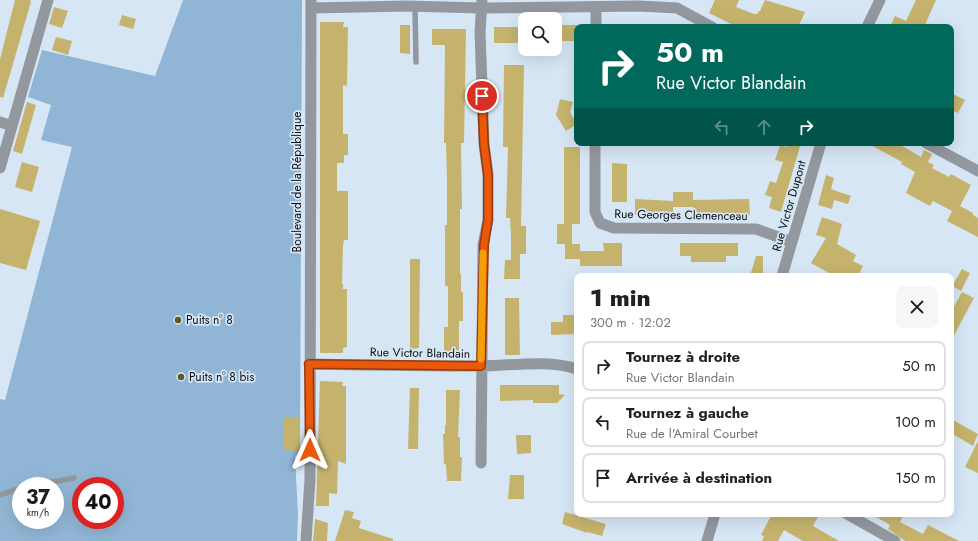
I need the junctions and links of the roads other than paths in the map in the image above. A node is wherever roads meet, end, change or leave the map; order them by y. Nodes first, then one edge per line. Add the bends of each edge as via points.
1 (48, 0) edge
2 (880, 0) edge
3 (638, 3) edge
4 (311, 4) edge
5 (410, 4) edge
6 (481, 4) edge
7 (596, 7) junction
8 (596, 24) edge
9 (706, 24) edge
10 (868, 24) edge
11 (416, 62) dead end
12 (0, 122) edge
13 (12, 126) junction
14 (595, 146) edge
15 (820, 146) edge
16 (932, 146) edge
17 (0, 168) edge
18 (978, 171) edge
19 (792, 242) junction
20 (783, 273) edge
21 (309, 364) junction
22 (481, 366) junction
23 (574, 368) edge
24 (481, 463) dead end
25 (12, 491) edge
26 (0, 495) edge
27 (713, 517) edge
28 (852, 517) edge
29 (306, 541) edge
30 (707, 541) edge
31 (895, 541) edge

1 - 13 street
2 - 10 street
3 - 7 street
3 - 9 street via 677,8
4 - 5 street
4 - 21 street, Boulevard de la République
5 - 6 street
5 - 11 lane
6 - 7 street
6 - 22 street via 488,220 484,245
7 - 8 street
12 - 13 street
13 - 17 street
14 - 19 street, Rue Georges Clemenceau via 594,212 600,224 614,228 756,229
15 - 19 street, Rue Victor Dupont
16 - 18 street
19 - 20 street, Rue Victor Dupont
21 - 22 street, Rue Victor Blandain
21 - 29 street, Boulevard de la République via 310,478
22 - 23 street, Rue Victor Blandain via 550,364
22 - 24 street
25 - 26 lane
27 - 30 street
28 - 31 street

